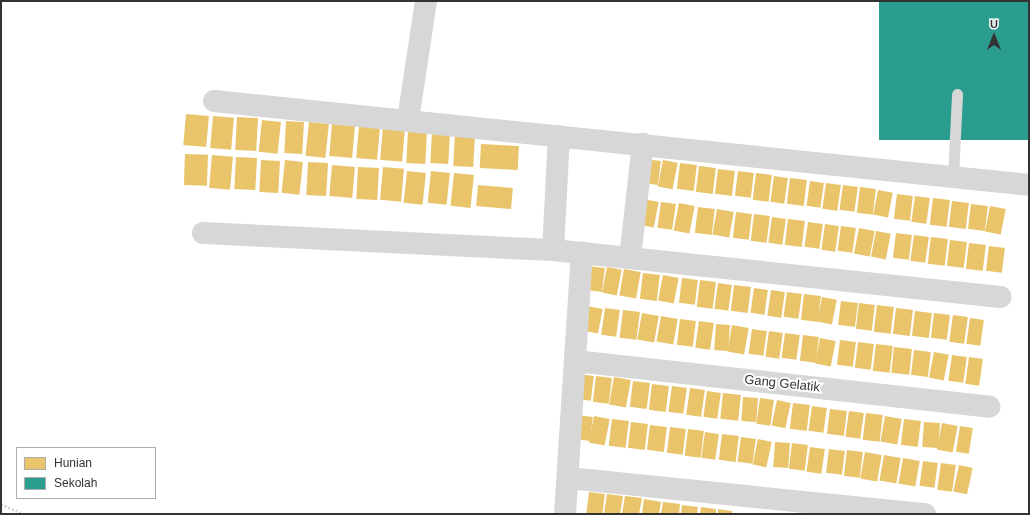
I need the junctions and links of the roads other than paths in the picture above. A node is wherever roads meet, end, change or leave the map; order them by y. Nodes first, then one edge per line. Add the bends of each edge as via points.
1 (426, 1) edge
2 (957, 94) dead end
3 (214, 101) dead end
4 (408, 120) junction
5 (559, 136) junction
6 (643, 144) junction
7 (953, 177) junction
8 (1029, 185) edge
9 (203, 233) dead end
10 (553, 250) junction
11 (582, 253) junction
12 (630, 258) junction
13 (1001, 297) dead end
14 (575, 361) junction
15 (989, 407) dead end
16 (568, 478) junction
17 (565, 514) edge
18 (925, 514) edge

1 - 4 street
2 - 7 lane
3 - 4 street
4 - 5 street
5 - 6 street
5 - 10 street
6 - 7 street
6 - 12 street
7 - 8 street
9 - 10 street
10 - 11 street
11 - 12 street
11 - 14 street
12 - 13 street
14 - 15 street, Gang Gelatik
14 - 16 street
16 - 17 street
16 - 18 street

